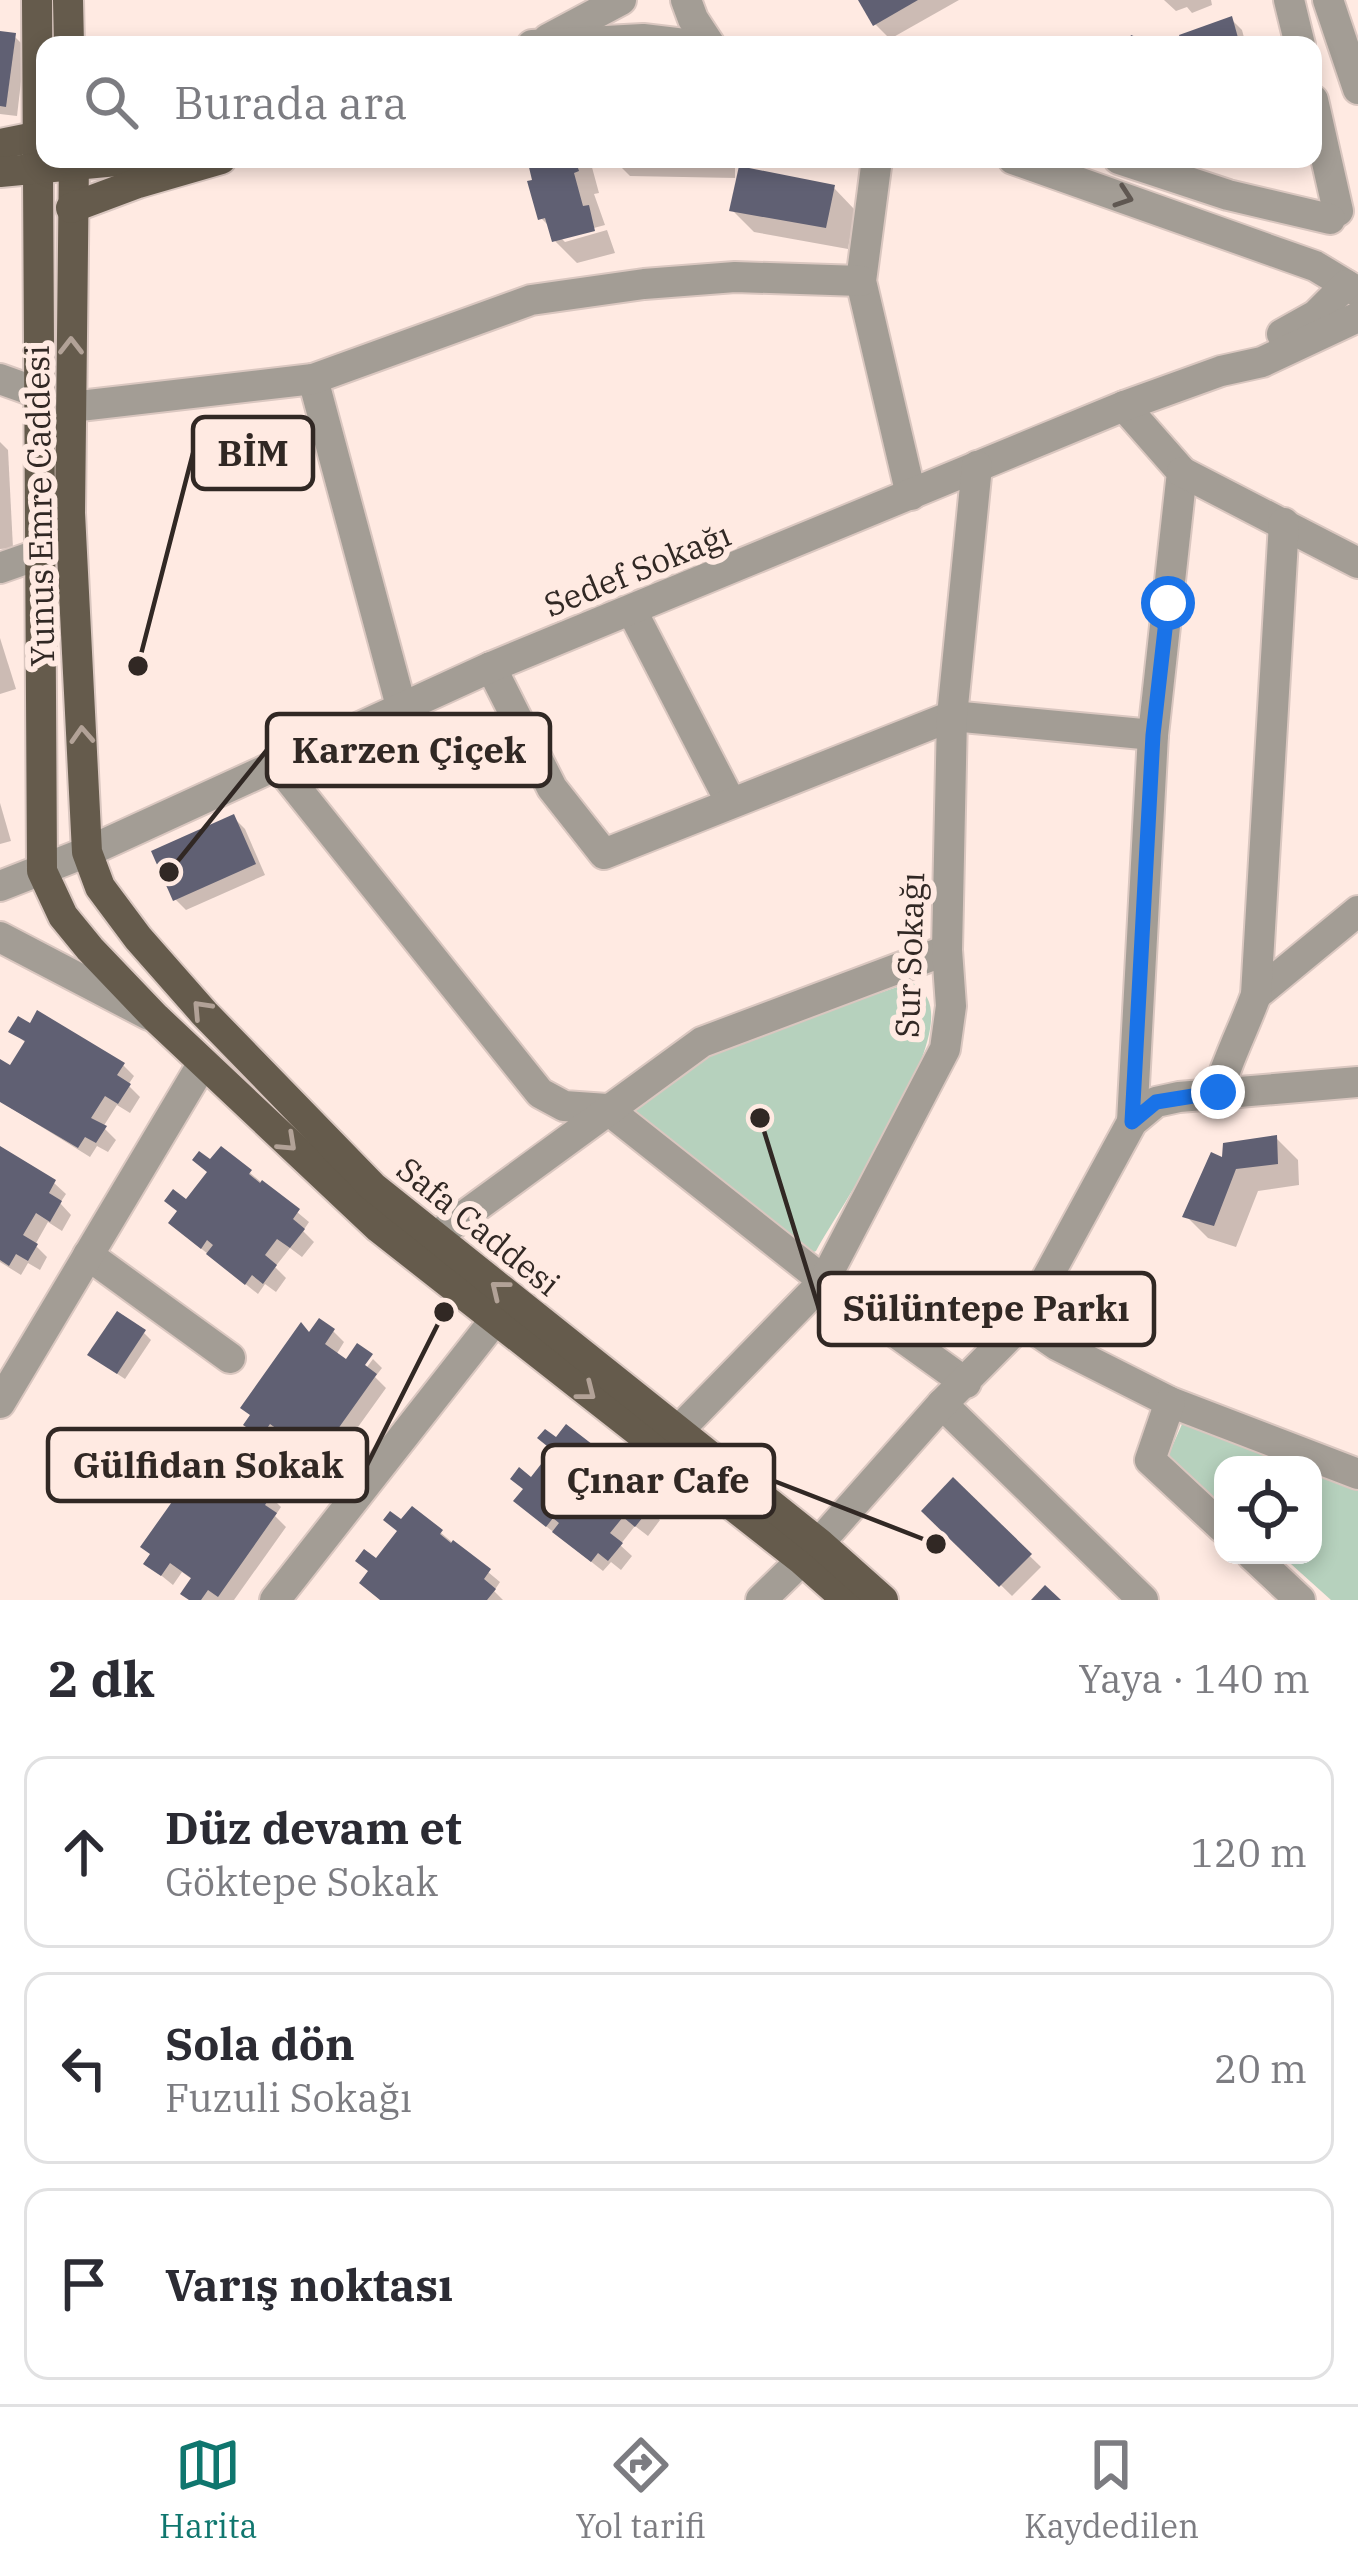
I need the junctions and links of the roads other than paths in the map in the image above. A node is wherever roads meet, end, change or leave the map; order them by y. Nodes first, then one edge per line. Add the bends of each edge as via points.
1 (37, 0) edge
2 (68, 0) edge
3 (621, 0) edge
4 (686, 0) edge
5 (1289, 0) edge
6 (1328, 0) edge
7 (38, 36) edge
8 (69, 36) edge
9 (552, 36) edge
10 (704, 36) edge
11 (1298, 36) edge
12 (1358, 88) edge
13 (1322, 135) edge
14 (0, 144) edge
15 (36, 148) edge
16 (36, 150) edge
17 (40, 168) edge
18 (74, 168) edge
19 (190, 168) edge
20 (876, 168) edge
21 (1037, 168) edge
22 (1146, 168) edge
23 (0, 172) edge
24 (71, 208) junction
25 (1342, 212) edge
26 (861, 281) junction
27 (1345, 283) edge
28 (1358, 317) edge
29 (1221, 371) junction
30 (0, 379) edge
31 (313, 380) junction
32 (39, 393) junction
33 (1124, 406) junction
34 (71, 407) junction
35 (977, 466) junction
36 (1182, 472) junction
37 (911, 495) junction
38 (1284, 523) junction
39 (40, 554) junction
40 (1358, 563) edge
41 (0, 568) edge
42 (632, 611) junction
43 (491, 667) junction
44 (401, 706) junction
45 (952, 716) junction
46 (1153, 735) junction
47 (277, 764) junction
48 (731, 803) junction
49 (87, 852) junction
50 (42, 872) junction
51 (0, 886) edge
52 (1358, 911) edge
53 (0, 937) edge
54 (947, 950) junction
55 (1256, 995) junction
56 (156, 1018) junction
57 (203, 1063) junction
58 (1358, 1082) edge
59 (1218, 1092) junction
60 (607, 1109) junction
61 (1132, 1122) junction
62 (434, 1237) junction
63 (88, 1255) junction
64 (824, 1282) junction
65 (494, 1321) junction
66 (1023, 1322) junction
67 (230, 1358) dead end
68 (954, 1394) junction
69 (1170, 1402) junction
70 (0, 1403) edge
71 (677, 1432) junction
72 (1358, 1474) edge
73 (1214, 1520) edge
74 (810, 1551) junction
75 (1262, 1564) edge
76 (275, 1600) edge
77 (760, 1600) edge
78 (847, 1600) edge
79 (884, 1600) edge
80 (1143, 1600) edge
81 (1300, 1600) edge

1 - 7 main road, Yunus Emre Caddesi
2 - 8 main road
3 - 9 street
4 - 10 street
5 - 11 street
6 - 12 street
13 - 25 street
14 - 15 main road
16 - 23 main road
17 - 32 main road, Yunus Emre Caddesi
18 - 24 main road, Yunus Emre Caddesi
19 - 24 main road
20 - 26 street
21 -> 27 street
22 - 25 street via 1228,195
34 -> 24 main road, Yunus Emre Caddesi
25 - 27 street
26 - 31 street via 735,277 531,300
26 - 37 street
27 - 29 street via 1316,315
28 - 29 street via 1262,362
29 - 33 street, Sedef Sokağı
30 - 32 street
31 - 34 street
31 - 44 street
32 - 39 main road, Yunus Emre Caddesi
33 - 35 street, Sedef Sokağı
33 - 36 street
49 -> 34 main road, Yunus Emre Caddesi
35 - 37 street, Sedef Sokağı
35 - 45 street, Sur Sokağı
36 - 38 street
36 - 46 street
37 - 42 street, Sedef Sokağı
38 - 40 street
38 - 55 street
39 - 41 street
39 - 50 main road, Yunus Emre Caddesi
42 - 43 street, Sedef Sokağı
42 - 48 street
43 - 44 street, Sedef Sokağı
43 - 48 street via 552,788 604,854
44 - 47 street, Sedef Sokağı
45 - 46 street
45 - 48 street
45 - 54 street, Sur Sokağı
46 - 61 street
47 - 49 street, Sedef Sokağı
47 - 60 street via 540,1093 564,1106
49 - 50 street, Sedef Sokağı
62 -> 49 main road, Safa Caddesi via 373,1187 204,1012 111,903
50 - 51 street, Sedef Sokağı
50 - 56 main road, Safa Caddesi via 63,916
52 - 55 street
53 - 56 street
54 - 60 street via 702,1042
54 - 64 street, Sur Sokağı via 945,1049
55 - 59 street
56 - 57 main road, Safa Caddesi
57 - 63 street
57 -> 65 main road, Safa Caddesi via 379,1228
58 - 59 street
59 - 61 street via 1156,1102
60 - 62 street
60 - 64 street
61 - 66 street
71 -> 62 main road, Safa Caddesi
63 - 67 street
63 - 70 street
64 - 68 street
64 - 71 street, Sur Sokağı
65 -> 74 main road, Safa Caddesi
65 - 76 street
66 - 68 street
66 - 69 street
68 - 74 street
68 - 80 street
69 - 72 street
69 - 73 street via 1150,1460
71 - 74 main road, Safa Caddesi
74 - 77 street
74 - 78 main road, Safa Caddesi
74 - 79 main road, Safa Caddesi
75 - 81 street

